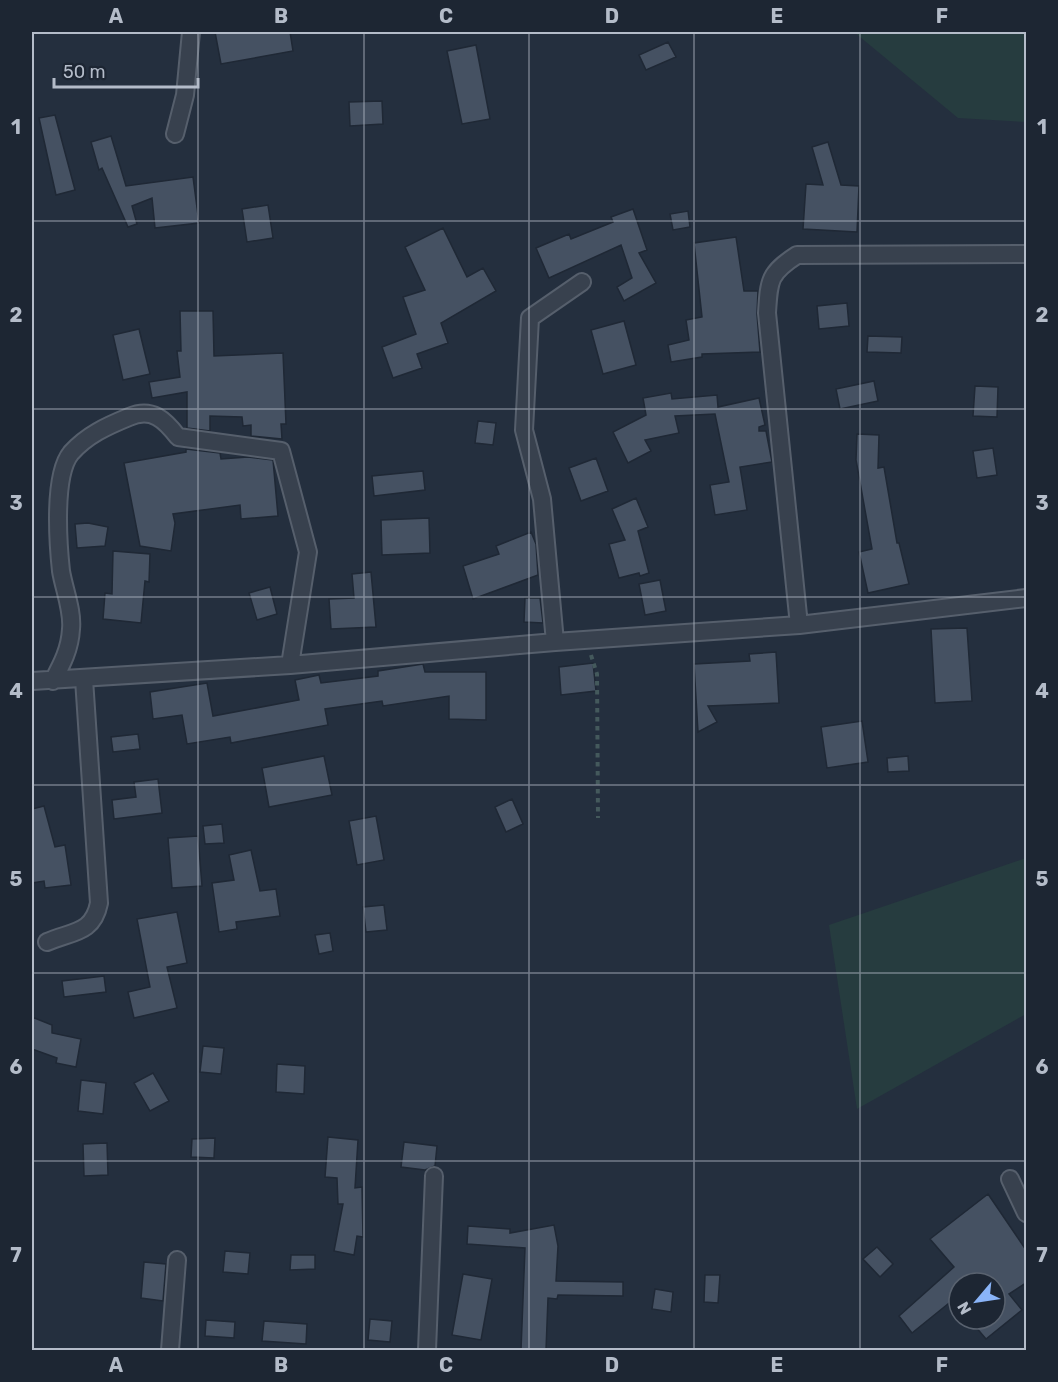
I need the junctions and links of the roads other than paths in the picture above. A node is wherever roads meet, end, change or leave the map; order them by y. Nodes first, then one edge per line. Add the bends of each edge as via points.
1 (191, 32) edge
2 (175, 134) dead end
3 (1026, 254) edge
4 (582, 282) dead end
5 (1026, 598) edge
6 (799, 625) junction
7 (555, 642) junction
8 (290, 665) junction
9 (84, 680) junction
10 (32, 681) edge
11 (53, 681) junction
12 (47, 942) dead end
13 (434, 1176) dead end
14 (1011, 1179) dead end
15 (1026, 1213) edge
16 (177, 1260) dead end
17 (170, 1350) edge
18 (427, 1350) edge

1 - 2 street via 185,95
3 - 6 street via 797,255 778,268 769,281 767,313
4 - 7 street via 530,318 528,334 524,430 542,500
5 - 6 street
6 - 7 street
7 - 8 street
8 - 9 street
8 - 11 street via 308,552 281,451 178,437 165,420 153,414 135,414 92,434 69,455 60,486 57,523 72,627 64,661
9 - 11 street
9 - 12 street via 99,903 96,918 83,929
10 - 11 street
13 - 18 street
14 - 15 street
16 - 17 street

